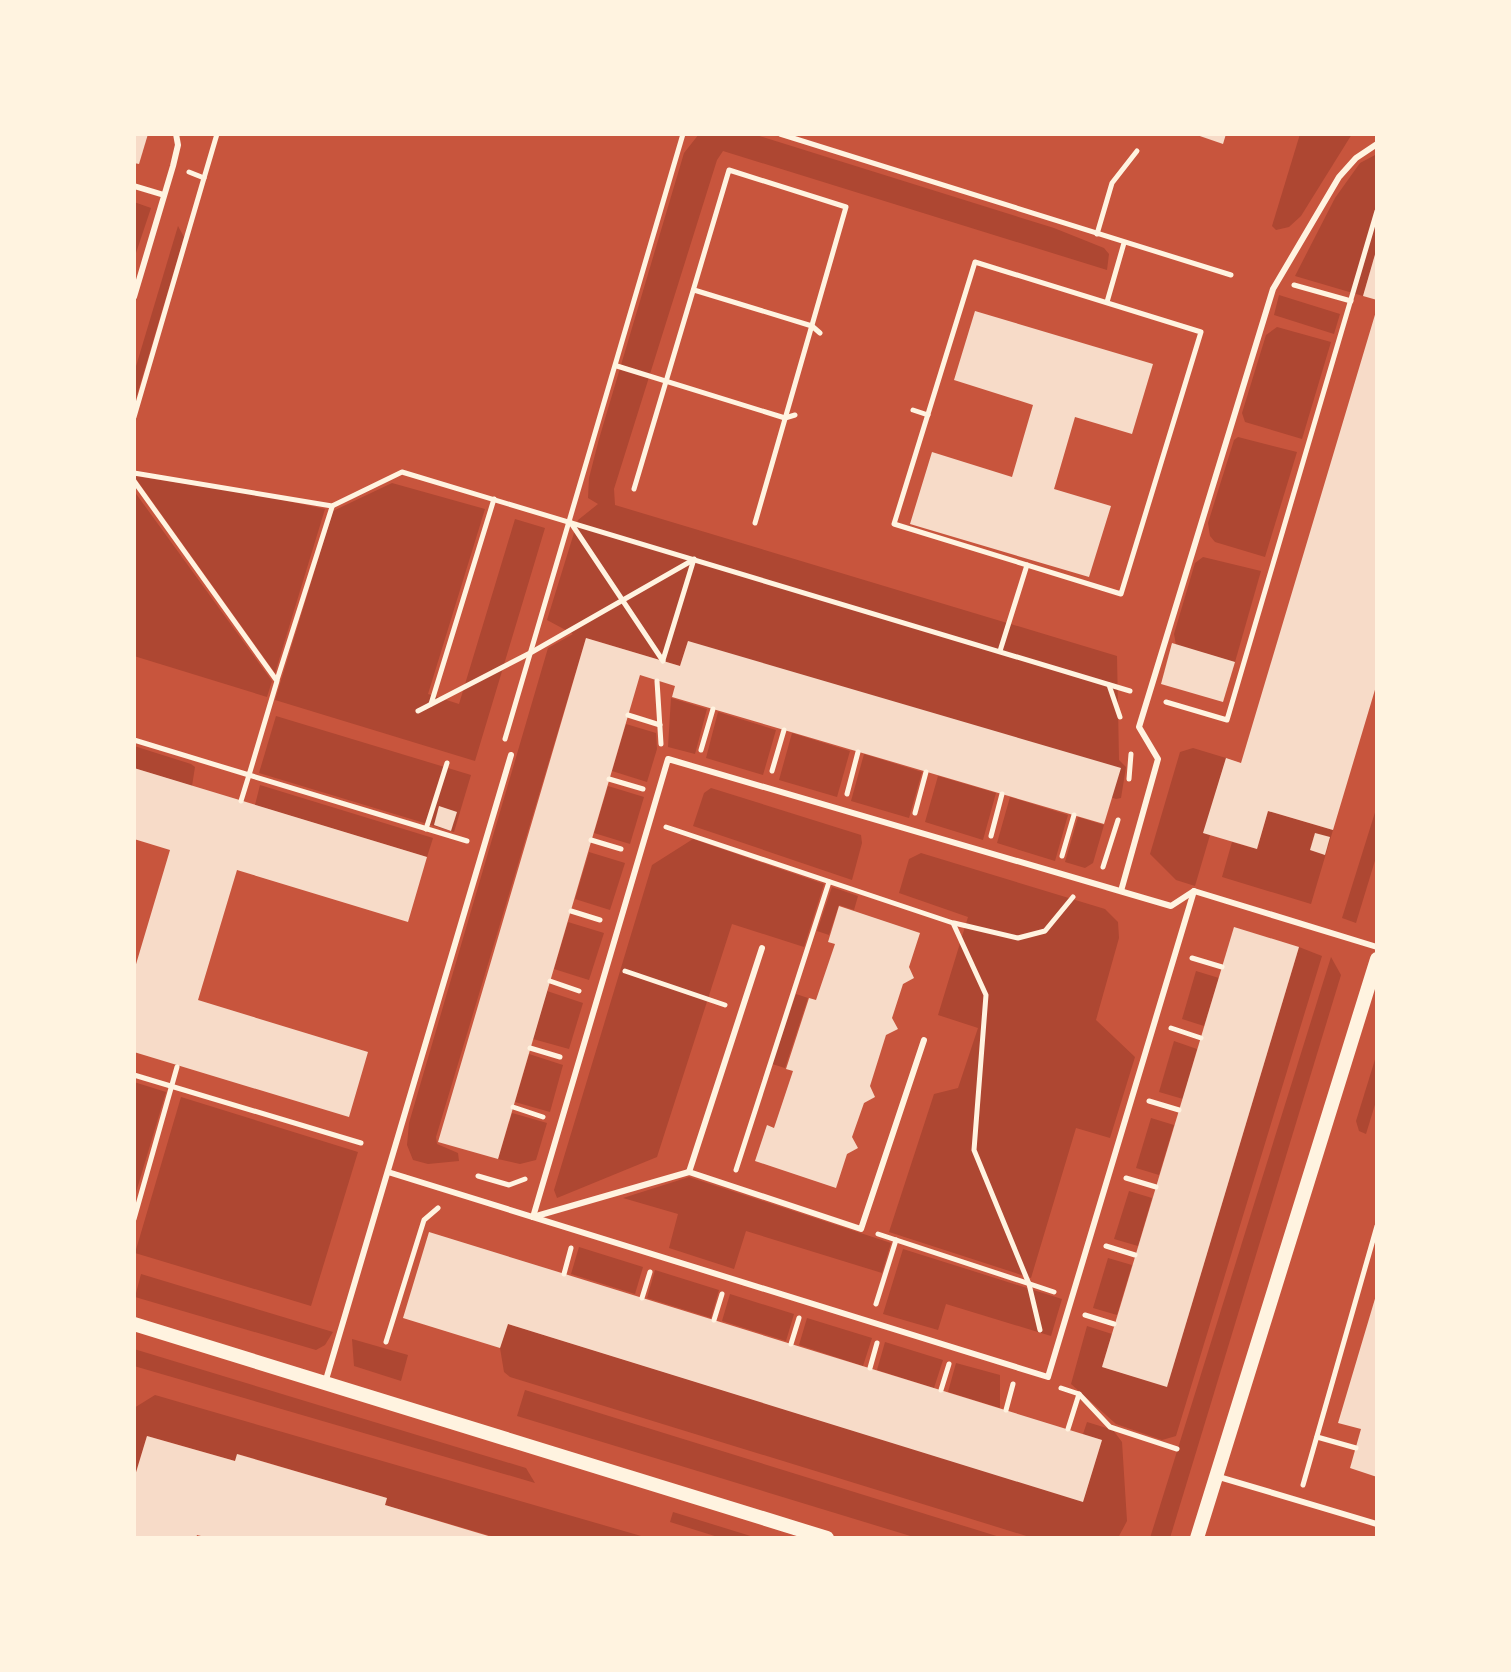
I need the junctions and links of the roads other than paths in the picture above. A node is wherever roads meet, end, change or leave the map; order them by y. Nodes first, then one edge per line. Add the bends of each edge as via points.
1 (176, 134) edge
2 (1377, 144) edge
3 (134, 186) edge
4 (164, 195) junction
5 (134, 297) edge
6 (511, 755) dead end
7 (1121, 891) junction
8 (1194, 891) junction
9 (1377, 947) edge
10 (762, 948) dead end
11 (1377, 959) edge
12 (1374, 980) edge
13 (924, 1040) dead end
14 (388, 1172) junction
15 (689, 1172) junction
16 (533, 1217) junction
17 (134, 1324) edge
18 (325, 1383) junction
19 (1216, 1476) junction
20 (1377, 1524) edge
21 (823, 1537) edge
22 (1197, 1538) edge

1 - 4 lane via 178,145
2 - 7 lane via 1339,177 1279,280 1139,727 1158,759
3 - 4 lane
4 - 5 lane
6 - 14 lane
7 - 8 lane via 1171,906
7 - 16 lane via 668,759
8 - 9 lane
8 - 16 lane via 1048,1377
10 - 15 lane
11 - 12 street
12 - 19 street
13 - 15 lane via 861,1229
14 - 16 lane
14 - 18 lane
15 - 16 lane
17 - 18 street
18 - 21 street
19 - 20 lane
19 - 22 street

